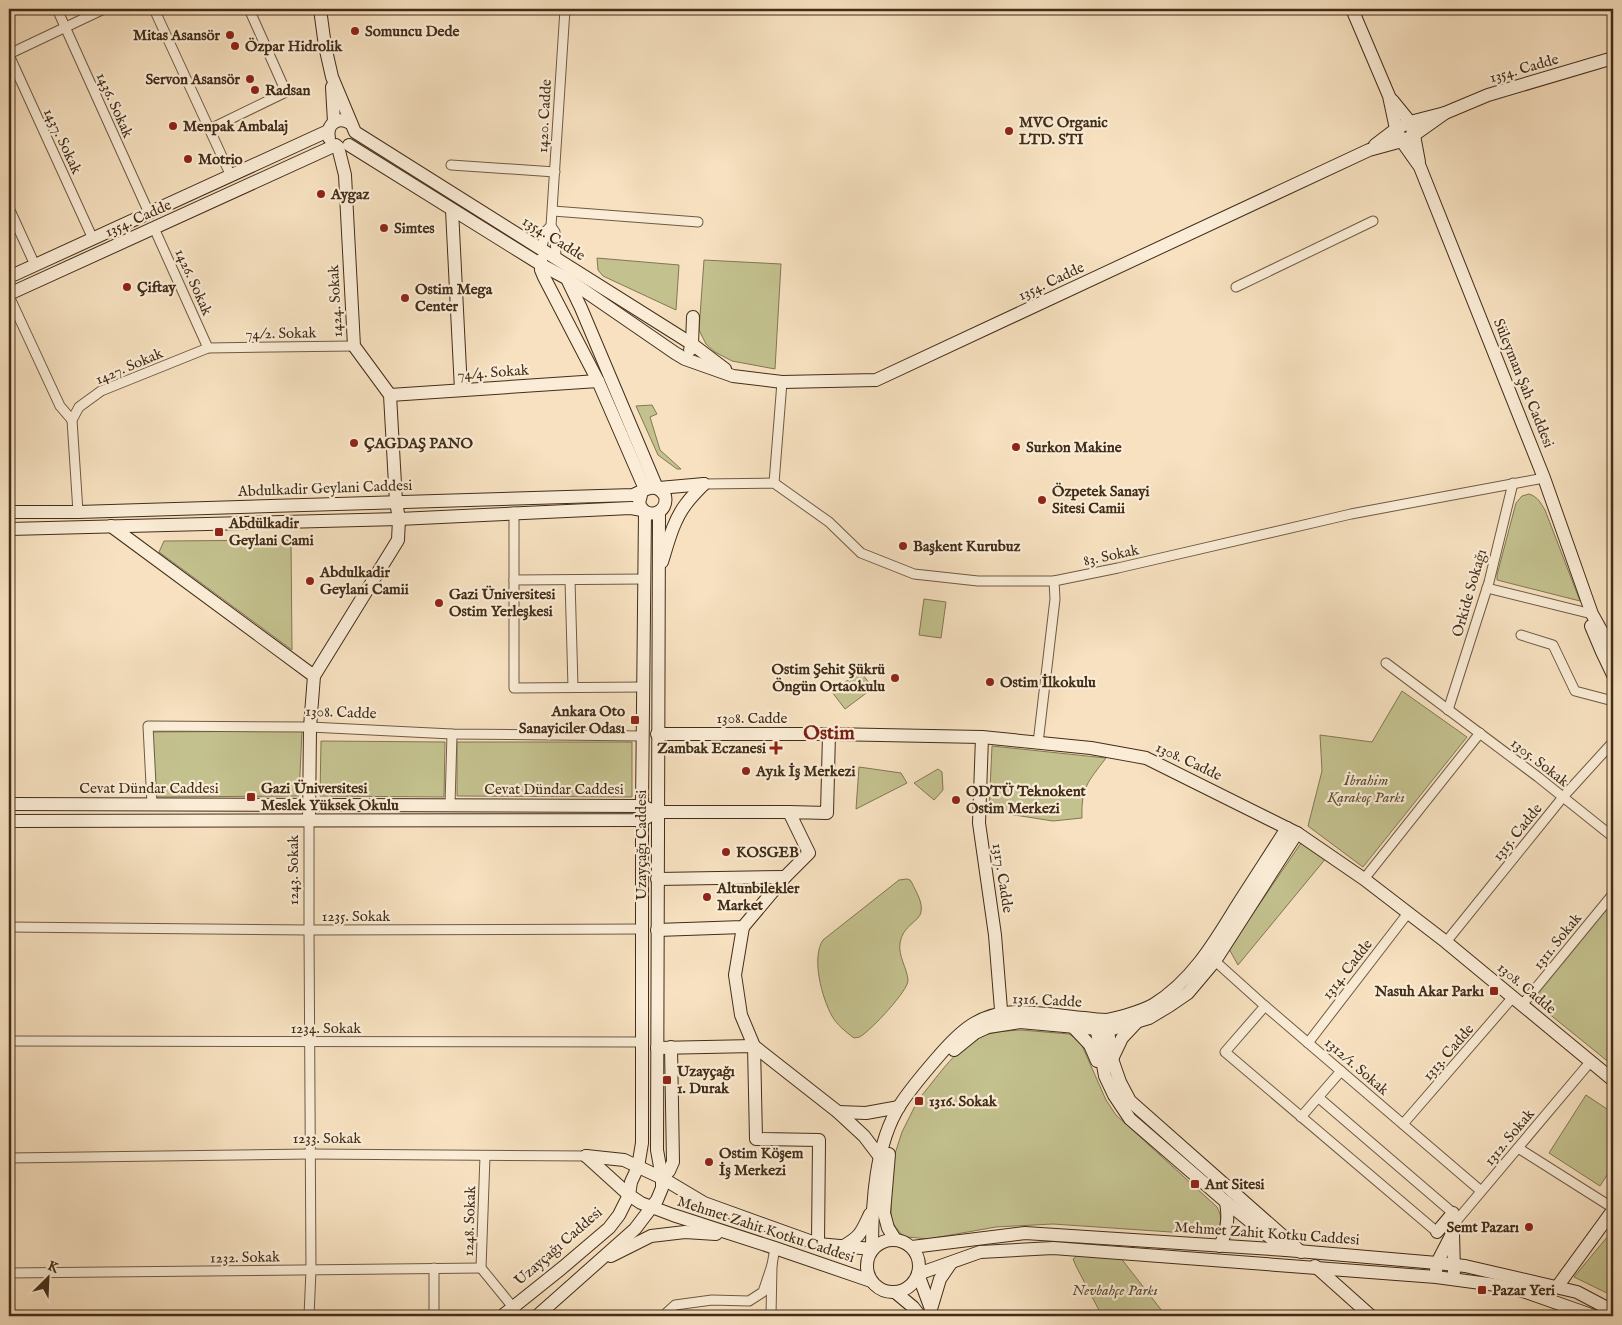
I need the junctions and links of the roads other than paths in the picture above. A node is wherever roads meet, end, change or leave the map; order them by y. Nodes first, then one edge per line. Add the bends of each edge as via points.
1 (57, 9) edge
2 (104, 9) edge
3 (154, 9) edge
4 (249, 9) edge
5 (320, 9) edge
6 (565, 9) edge
7 (1352, 9) edge
8 (65, 27) junction
9 (9, 54) edge
10 (1613, 58) edge
11 (332, 77) junction
12 (1389, 96) junction
13 (331, 126) junction
14 (353, 127) junction
15 (1396, 129) junction
16 (1412, 129) junction
17 (210, 130) junction
18 (1402, 141) junction
19 (342, 146) junction
20 (1369, 150) junction
21 (451, 166) dead end
22 (1420, 166) junction
23 (555, 172) junction
24 (231, 176) junction
25 (9, 208) edge
26 (452, 210) junction
27 (553, 211) junction
28 (149, 213) junction
29 (1373, 221) dead end
30 (698, 222) dead end
31 (552, 226) junction
32 (154, 228) junction
33 (93, 239) junction
34 (541, 250) junction
35 (556, 259) junction
36 (540, 264) junction
37 (35, 265) junction
38 (9, 277) edge
39 (566, 278) junction
40 (1236, 287) dead end
41 (9, 295) edge
42 (605, 306) junction
43 (589, 324) junction
44 (678, 335) junction
45 (692, 344) junction
46 (354, 346) junction
47 (208, 348) junction
48 (671, 350) junction
49 (685, 359) junction
50 (733, 376) junction
51 (598, 381) junction
52 (782, 382) junction
53 (461, 390) junction
54 (390, 395) junction
55 (72, 420) junction
56 (1544, 478) junction
57 (774, 483) junction
58 (1513, 483) junction
59 (704, 484) junction
60 (651, 489) junction
61 (396, 502) junction
62 (644, 511) junction
63 (661, 511) junction
64 (9, 512) edge
65 (78, 512) junction
66 (514, 512) junction
67 (399, 519) junction
68 (111, 526) junction
69 (79, 528) junction
70 (9, 529) edge
71 (23, 530) junction
72 (9, 538) edge
73 (658, 576) junction
74 (644, 579) junction
75 (514, 580) junction
76 (570, 580) junction
77 (1054, 581) junction
78 (1487, 588) junction
79 (1592, 614) junction
80 (1521, 635) dead end
81 (1613, 652) edge
82 (1386, 663) dead end
83 (1613, 674) edge
84 (314, 676) junction
85 (643, 686) junction
86 (573, 687) junction
87 (1613, 702) edge
88 (1448, 710) junction
89 (310, 727) junction
90 (1480, 733) junction
91 (452, 734) junction
92 (658, 734) junction
93 (829, 734) junction
94 (642, 736) junction
95 (982, 737) junction
96 (1613, 742) edge
97 (1038, 743) junction
98 (1563, 797) junction
99 (9, 804) edge
100 (152, 804) junction
101 (310, 805) junction
102 (450, 805) junction
103 (642, 806) junction
104 (657, 812) junction
105 (789, 812) junction
106 (642, 820) junction
107 (309, 821) junction
108 (9, 822) edge
109 (1292, 830) junction
110 (1613, 837) edge
111 (785, 877) junction
112 (657, 879) junction
113 (1364, 879) junction
114 (1613, 894) edge
115 (1408, 913) junction
116 (9, 927) edge
117 (742, 927) junction
118 (643, 929) junction
119 (309, 930) junction
120 (657, 930) junction
121 (1446, 942) junction
122 (1215, 961) junction
123 (1518, 1001) junction
124 (1265, 1006) junction
125 (1001, 1019) junction
126 (1139, 1021) junction
127 (1102, 1024) junction
128 (1073, 1027) junction
129 (9, 1041) edge
130 (310, 1042) junction
131 (643, 1042) junction
132 (1308, 1043) junction
133 (754, 1046) junction
134 (671, 1047) junction
135 (657, 1048) junction
136 (1112, 1058) junction
137 (1590, 1061) junction
138 (1341, 1071) junction
139 (1612, 1075) edge
140 (1105, 1076) junction
141 (1319, 1098) junction
142 (899, 1107) junction
143 (838, 1112) junction
144 (1302, 1117) junction
145 (1403, 1124) junction
146 (1518, 1148) junction
147 (310, 1154) junction
148 (485, 1156) junction
149 (586, 1156) junction
150 (880, 1157) junction
151 (9, 1158) edge
152 (638, 1167) junction
153 (662, 1178) junction
154 (1481, 1191) junction
155 (629, 1195) junction
156 (1226, 1202) junction
157 (873, 1204) junction
158 (651, 1207) junction
159 (1613, 1209) edge
160 (1453, 1213) joint
161 (1437, 1232) joint
162 (1453, 1232) junction
163 (736, 1235) junction
164 (895, 1239) junction
165 (818, 1244) junction
166 (1220, 1246) junction
167 (842, 1247) junction
168 (912, 1247) junction
169 (775, 1248) junction
170 (872, 1249) junction
171 (1286, 1250) junction
172 (1301, 1251) junction
173 (951, 1263) junction
174 (1437, 1263) junction
175 (596, 1264) junction
176 (772, 1265) junction
177 (1455, 1265) junction
178 (434, 1268) junction
179 (481, 1268) junction
180 (1316, 1268) junction
181 (311, 1270) junction
182 (1355, 1271) junction
183 (9, 1273) edge
184 (918, 1274) junction
185 (1436, 1276) junction
186 (1454, 1279) junction
187 (871, 1281) junction
188 (1557, 1287) junction
189 (1342, 1290) junction
190 (895, 1292) junction
191 (512, 1306) junction
192 (1613, 1311) edge
193 (933, 1312) edge
194 (309, 1316) edge
195 (434, 1316) edge
196 (502, 1316) edge
197 (537, 1316) edge
198 (663, 1316) edge
199 (771, 1316) edge
200 (920, 1316) edge
201 (1371, 1316) edge
202 (1594, 1316) edge

1 - 8 street, 1436. Sokak
2 - 8 street
3 - 17 street
4 - 17 street via 286,92
5 - 11 main road
6 - 23 street, 1420. Cadde
7 - 12 main road
8 - 9 street
8 - 28 street, 1436. Sokak
9 - 33 street, 1437. Sokak
10 - 16 main road, 1354. Cadde via 1488,95
11 - 13 main road
11 - 14 main road
12 - 15 main road
12 - 16 main road
13 - 14 main road, 1354. Cadde via 340,120
13 - 19 main road, 1354. Cadde via 331,142
13 - 24 main road, 1354. Cadde
14 - 19 main road via 354,140
14 - 34 main road, 1354. Cadde
15 - 16 main road, 1354. Cadde
15 - 18 main road
15 - 20 main road, 1354. Cadde
16 - 18 main road, 1354. Cadde
16 - 22 main road
17 - 24 street
18 - 20 main road, 1354. Cadde
18 - 22 main road
19 - 26 main road, 1354. Cadde
19 - 32 main road, 1354. Cadde
19 - 46 main road, 1424. Sokak
20 - 52 main road, 1354. Cadde via 876,380
21 - 23 street
22 - 56 main road, Süleyman Şah Caddesi
23 - 27 street, 1420. Cadde
24 - 28 main road, 1354. Cadde
25 - 37 street
26 - 36 main road, 1354. Cadde
26 - 53 main road
27 - 30 street
27 - 31 street, 1420. Cadde
28 - 33 main road, 1354. Cadde
29 - 40 street
31 - 34 street, 1420. Cadde via 546,231
31 - 35 street, 1420. Cadde
32 - 41 main road, 1354. Cadde
32 - 47 street, 1426. Sokak
33 - 37 main road, 1354. Cadde
34 - 35 main road, 1354. Cadde
34 - 36 main road
35 - 39 main road
35 - 44 main road, 1354. Cadde
36 - 39 main road, 1354. Cadde
36 - 51 main road
37 - 38 main road, 1354. Cadde
39 - 42 main road, 1354. Cadde
39 - 43 main road
41 - 55 street via 60,406
42 - 43 main road via 592,314
42 - 48 main road, 1354. Cadde
43 - 60 main road
44 - 45 main road, 1354. Cadde
44 - 45 main road via 693,317
44 - 48 main road
45 - 49 main road
45 - 50 main road, 1354. Cadde
46 - 47 street, 74/2. Sokak
46 - 54 main road, 1424. Sokak
47 - 55 street, 1427. Sokak via 101,391 79,406
48 - 49 main road, 1354. Cadde
49 - 50 main road, 1354. Cadde
50 - 52 main road, 1354. Cadde
51 - 53 main road, 74/4. Sokak
51 - 60 main road
52 - 57 street
53 - 54 main road, 74/4. Sokak
54 - 61 main road
55 - 65 street
56 - 58 street, 83. Sokak
56 - 79 main road, Süleyman Şah Caddesi
57 - 59 street
57 - 77 street, 83. Sokak via 829,522 862,553 914,574 978,581
58 - 77 street, 83. Sokak via 1351,514
58 - 78 street, Orkide Sokağı
59 - 60 main road, Abdulkadir Geylani Caddesi
59 - 63 main road
59 - 73 main road via 678,518
60 - 61 main road, Abdulkadir Geylani Caddesi via 633,495
60 - 62 main road via 639,503
60 - 63 main road via 665,496
61 - 65 main road, Abdulkadir Geylani Caddesi
61 - 67 main road
62 - 63 main road via 649,514
62 - 66 main road via 631,508
62 - 74 main road, Uzayçağı Caddesi
63 - 73 main road, Uzayçağı Caddesi
64 - 65 main road, Abdulkadir Geylani Caddesi
65 - 69 main road
66 - 67 main road
66 - 75 street
67 - 68 main road
67 - 84 main road via 398,540
68 - 69 main road
68 - 84 main road
69 - 71 main road
70 - 71 main road
71 - 72 main road
73 - 92 main road, Uzayçağı Caddesi
74 - 76 street
74 - 85 main road, Uzayçağı Caddesi
75 - 76 street
75 - 86 street via 514,688
76 - 86 street
77 - 97 street
78 - 79 street
78 - 88 street, Orkide Sokağı
79 - 81 main road, Süleyman Şah Caddesi
79 - 83 main road, Süleyman Şah Caddesi via 1591,624
80 - 87 street via 1553,645 1575,691
82 - 88 street, 1305. Sokak
84 - 89 main road, 1243. Sokak
85 - 86 street
85 - 94 main road, Uzayçağı Caddesi
88 - 90 street, 1305. Sokak
89 - 91 street, 1308. Cadde
89 - 100 street, 1308. Cadde via 148,726
89 - 101 main road, 1243. Sokak
90 - 98 street, 1305. Sokak
90 - 113 street
91 - 94 street, 1308. Cadde
91 - 102 street
92 - 93 main road, 1308. Cadde
92 - 104 main road, Uzayçağı Caddesi
93 - 95 main road, 1308. Cadde
93 - 105 main road via 827,813
94 - 103 main road, Uzayçağı Caddesi
95 - 97 main road, 1308. Cadde
95 - 125 main road, 1317. Cadde via 979,823 996,935
96 - 98 street, 1315. Cadde
97 - 109 main road, 1308. Cadde via 1146,758
98 - 110 street, 1305. Sokak
98 - 121 street, 1315. Cadde
99 - 100 main road, Cevat Dündar Caddesi
100 - 101 main road, Cevat Dündar Caddesi
101 - 102 main road, Cevat Dündar Caddesi
101 - 107 main road, 1243. Sokak
102 - 103 main road, Cevat Dündar Caddesi
103 - 104 main road, Cevat Dündar Caddesi
103 - 106 main road, Uzayçağı Caddesi
104 - 105 main road
104 - 106 main road, Cevat Dündar Caddesi
104 - 112 main road, Uzayçağı Caddesi
105 - 111 main road via 809,853
106 - 107 main road, Cevat Dündar Caddesi
106 - 118 main road, Uzayçağı Caddesi
107 - 108 main road, Cevat Dündar Caddesi
107 - 119 street, 1243. Sokak
109 - 113 main road, 1308. Cadde
109 - 122 main road, 1316. Cadde
109 - 127 main road, 1316. Cadde via 1201,963 1153,1005
111 - 112 main road
111 - 117 main road
112 - 120 main road, Uzayçağı Caddesi
113 - 115 main road, 1308. Cadde
114 - 123 street, 1311. Sokak
115 - 121 main road, 1308. Cadde
115 - 132 street, 1314. Cadde
116 - 119 street, 1235. Sokak
117 - 120 main road
117 - 133 main road via 735,974 741,1015
118 - 119 street, 1235. Sokak
118 - 131 main road, Uzayçağı Caddesi
119 - 130 street, 1243. Sokak
120 - 135 main road, Uzayçağı Caddesi
121 - 123 main road, 1308. Cadde
122 - 124 street, 1312/1. Sokak
122 - 126 main road, 1316. Cadde via 1188,993
123 - 137 main road, 1308. Cadde
123 - 145 street, 1313. Cadde
124 - 132 street, 1312/1. Sokak
124 - 144 street via 1225,1052
125 - 127 main road, 1316. Cadde via 1018,1012
125 - 128 main road, 1316. Cadde
125 - 142 main road, 1316. Cadde via 982,1019 965,1029 919,1078
125 - 164 main road, 1316. Cadde via 960,1044 928,1078 897,1126 888,1160 884,1214
126 - 127 main road, 1316. Cadde
126 - 136 main road via 1122,1038
127 - 128 main road, 1316. Cadde
127 - 136 main road
127 - 140 main road
128 - 140 main road via 1090,1045
129 - 130 street, 1234. Sokak
130 - 131 street, 1234. Sokak
130 - 147 street, 1243. Sokak
131 - 152 main road, Uzayçağı Caddesi via 643,1136
132 - 138 street, 1312/1. Sokak
133 - 134 main road
133 - 143 main road
133 - 165 main road via 756,1140 819,1140
134 - 135 main road
134 - 153 main road via 673,1162
135 - 153 main road, Uzayçağı Caddesi via 657,1150
136 - 172 main road via 1130,1101
137 - 139 main road, 1308. Cadde
137 - 146 street, 1312. Sokak
138 - 141 street
138 - 145 street, 1312/1. Sokak
140 - 156 main road via 1130,1118
141 - 144 street
141 - 160 street
142 - 143 main road via 866,1113
142 - 150 main road, 1316. Cadde
143 - 150 main road via 864,1136
144 - 161 street
145 - 154 street, 1312/1. Sokak
146 - 154 street, 1312. Sokak
146 - 159 street
147 - 148 street, 1233. Sokak
147 - 151 street, 1233. Sokak
147 - 181 street, 1243. Sokak
148 - 149 street, 1233. Sokak
148 - 179 street, 1248. Sokak
149 - 152 main road, Mehmet Zahit Kotku Caddesi via 624,1160
149 - 155 main road
150 - 157 main road, 1316. Cadde
152 - 153 main road, Mehmet Zahit Kotku Caddesi
152 - 155 main road, Uzayçağı Caddesi
153 - 158 main road via 660,1196
153 - 165 main road, Mehmet Zahit Kotku Caddesi via 704,1203
154 - 162 street, 1312. Sokak via 1458,1219
155 - 158 main road, Mehmet Zahit Kotku Caddesi
155 - 191 main road, Uzayçağı Caddesi via 609,1228
156 - 166 main road via 1228,1225
156 - 171 main road
157 - 167 main road via 863,1231
157 - 170 main road, 1316. Cadde
158 - 163 main road, Mehmet Zahit Kotku Caddesi
158 - 175 main road via 635,1229
159 - 188 main road
160 - 161 main road
162 - 174 main road
162 - 177 main road
163 - 169 main road, Mehmet Zahit Kotku Caddesi
163 - 175 main road via 685,1232 651,1236
164 - 168 main road
164 - 170 main road via 882,1241
165 - 167 main road, Mehmet Zahit Kotku Caddesi
166 - 168 main road, Mehmet Zahit Kotku Caddesi via 1025,1233
166 - 171 main road, Mehmet Zahit Kotku Caddesi
167 - 170 main road, Mehmet Zahit Kotku Caddesi
168 - 184 main road via 918,1260
169 - 176 street
169 - 187 main road, Mehmet Zahit Kotku Caddesi
170 - 187 main road via 866,1265
171 - 172 main road, Mehmet Zahit Kotku Caddesi
171 - 180 main road
172 - 174 main road, Mehmet Zahit Kotku Caddesi
172 - 180 main road
173 - 180 main road, Mehmet Zahit Kotku Caddesi via 980,1252 1053,1248
173 - 184 main road, Mehmet Zahit Kotku Caddesi
173 - 193 main road via 940,1279
174 - 177 main road, Mehmet Zahit Kotku Caddesi
174 - 185 main road
175 - 197 main road
176 - 198 street via 763,1292 750,1301 712,1300 675,1305
176 - 199 street
177 - 186 main road
177 - 188 main road, Mehmet Zahit Kotku Caddesi
178 - 179 street, 1232. Sokak
178 - 181 street, 1232. Sokak
178 - 195 street
179 - 191 street, 1248. Sokak
180 - 182 main road, Mehmet Zahit Kotku Caddesi
180 - 189 main road
181 - 183 street, 1232. Sokak
181 - 194 street, 1243. Sokak
182 - 185 main road, Mehmet Zahit Kotku Caddesi
182 - 189 main road via 1347,1276
184 - 190 main road via 909,1286
184 - 193 main road
185 - 186 main road, Mehmet Zahit Kotku Caddesi
186 - 202 main road, Mehmet Zahit Kotku Caddesi via 1526,1292
187 - 190 main road via 882,1290
188 - 192 main road, Mehmet Zahit Kotku Caddesi via 1576,1292
189 - 201 main road
190 - 200 main road
191 - 196 main road, Uzayçağı Caddesi

